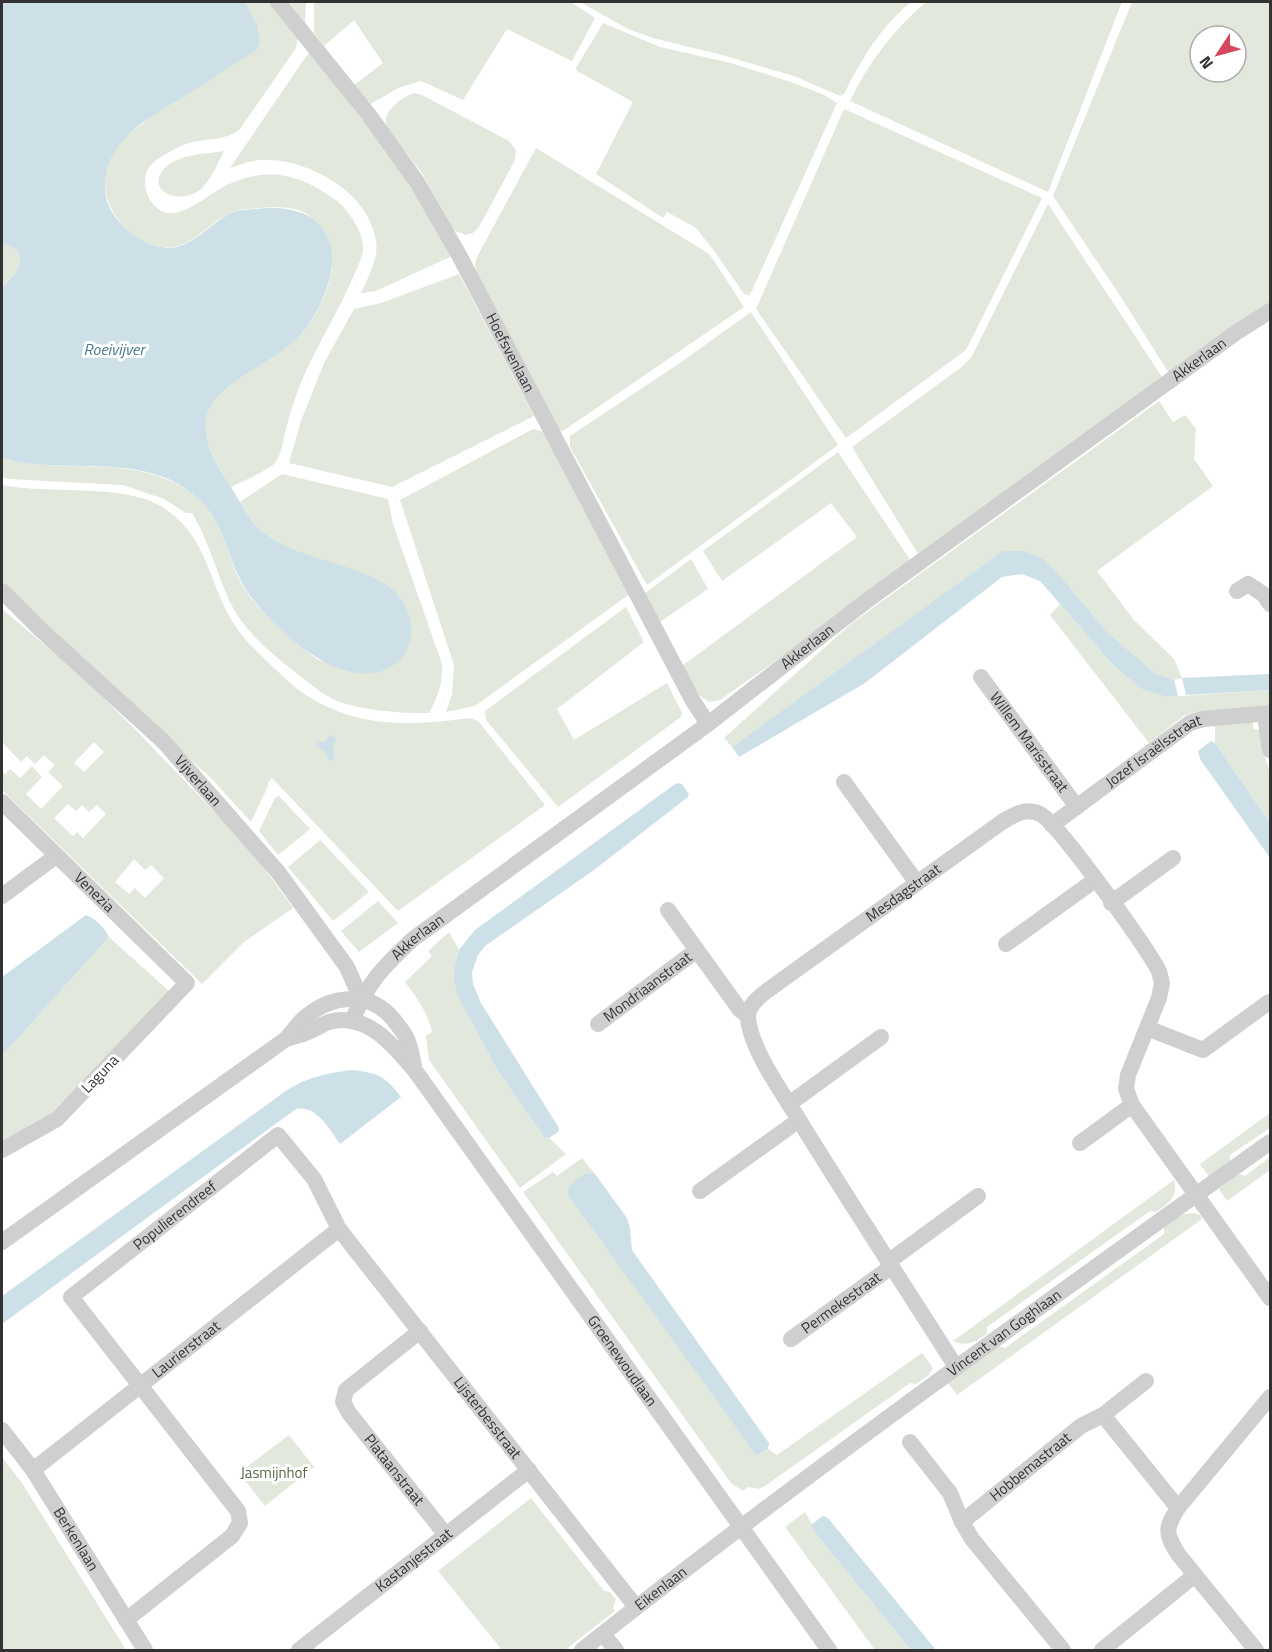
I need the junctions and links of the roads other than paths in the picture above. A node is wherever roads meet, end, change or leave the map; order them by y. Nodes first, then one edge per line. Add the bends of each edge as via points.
1 (278, 2) edge
2 (1270, 312) edge
3 (2, 591) edge
4 (1237, 591) dead end
5 (1270, 604) edge
6 (981, 677) dead end
7 (1268, 714) edge
8 (708, 724) junction
9 (1270, 750) edge
10 (844, 782) dead end
11 (2, 802) edge
12 (1077, 807) junction
13 (1052, 825) junction
14 (56, 856) junction
15 (1173, 858) dead end
16 (1095, 880) junction
17 (917, 883) junction
18 (2, 896) edge
19 (1111, 903) junction
20 (668, 910) dead end
21 (1006, 944) dead end
22 (697, 950) junction
23 (187, 983) joint
24 (361, 999) junction
25 (1269, 1002) edge
26 (747, 1015) junction
27 (352, 1021) junction
28 (598, 1024) dead end
29 (1147, 1028) junction
30 (881, 1037) dead end
31 (286, 1039) junction
32 (416, 1072) junction
33 (789, 1104) junction
34 (1132, 1105) junction
35 (799, 1120) junction
36 (1270, 1142) edge
37 (1080, 1143) dead end
38 (2, 1150) edge
39 (700, 1191) dead end
40 (1197, 1194) junction
41 (978, 1196) dead end
42 (339, 1229) junction
43 (2, 1242) edge
44 (890, 1264) junction
45 (1270, 1298) edge
46 (420, 1331) junction
47 (791, 1339) dead end
48 (956, 1367) junction
49 (1146, 1381) dead end
50 (140, 1387) junction
51 (1268, 1405) edge
52 (1103, 1415) junction
53 (2, 1430) edge
54 (910, 1442) dead end
55 (33, 1470) junction
56 (529, 1470) junction
57 (1178, 1508) junction
58 (962, 1522) junction
59 (742, 1527) junction
60 (446, 1535) junction
61 (1195, 1575) junction
62 (636, 1608) junction
63 (126, 1620) junction
64 (603, 1634) junction
65 (145, 1650) edge
66 (299, 1650) edge
67 (582, 1650) edge
68 (616, 1650) edge
69 (830, 1650) edge
70 (1063, 1650) edge
71 (1102, 1650) edge
72 (1256, 1650) edge

1 - 8 street, Hoefsvenlaan via 417,182
2 - 8 street, Akkerlaan via 1237,332 865,603
3 - 24 street, Vijverlaan via 164,741 285,880 347,968
4 - 5 street via 1248,584
6 - 12 street, Willem Marisstraat
7 - 9 street
7 - 12 street, Jozef Israëlsstraat via 1190,723
8 - 24 street, Akkerlaan via 413,939 382,968
10 - 17 street
11 - 14 street, Venezia
12 - 13 street, Jozef Israëlsstraat
13 - 16 street, Mesdagstraat
13 - 17 street, Mesdagstraat via 1040,814 1022,811
14 - 18 street
14 - 23 street, Venezia
15 - 19 street
16 - 19 street, Mesdagstraat
16 - 21 street
17 - 26 street, Mesdagstraat via 768,990 754,1002
19 - 29 street, Mesdagstraat via 1159,971 1159,998
20 - 22 street, Mondriaanstraat
22 - 26 street, Mondriaanstraat
22 - 28 street, Mondriaanstraat
23 - 38 street, Laguna via 57,1119
24 - 27 street, Akkerlaan
24 - 31 street via 330,1003 302,1021
24 - 32 street, Groenewoudlaan via 386,1010 408,1039
25 - 29 street via 1203,1050
26 - 33 street via 754,1043
27 - 31 street via 331,1021
27 - 32 street, Groenewoudlaan via 384,1037
29 - 34 street, Mesdagstraat via 1128,1075 1126,1089
30 - 33 street
31 - 43 street
32 - 59 street, Groenewoudlaan
33 - 35 street
34 - 37 street
34 - 40 street, Mesdagstraat
35 - 39 street
35 - 44 street
36 - 40 street, Vincent van Goghlaan
40 - 45 street, Mesdagstraat
40 - 48 street, Vincent van Goghlaan
41 - 44 street, Permekestraat
42 - 46 street, Lijsterbesstraat
42 - 50 street, Laurierstraat
42 - 50 street, Populierendreef via 314,1179 278,1135 71,1297
44 - 47 street, Permekestraat
44 - 48 street
46 - 56 street, Lijsterbesstraat
46 - 60 street, Plataanstraat via 346,1390 343,1402
48 - 59 street, Vincent van Goghlaan
49 - 52 street, Hobbemastraat
50 - 55 street, Laurierstraat
50 - 63 street via 238,1511 240,1523 232,1536
51 - 57 street
52 - 57 street
52 - 58 street, Hobbemastraat via 1081,1426
53 - 55 street, Berkenlaan
54 - 58 street via 950,1494
55 - 63 street, Berkenlaan
56 - 60 street, Kastanjestraat
56 - 62 street, Lijsterbesstraat
57 - 61 street via 1168,1523 1167,1537
58 - 70 street
59 - 62 street, Eikenlaan
59 - 69 street, Groenewoudlaan
60 - 66 street, Kastanjestraat
61 - 71 street
61 - 72 street
62 - 64 street, Eikenlaan
63 - 65 street, Berkenlaan
64 - 67 street, Eikenlaan
64 - 68 street

